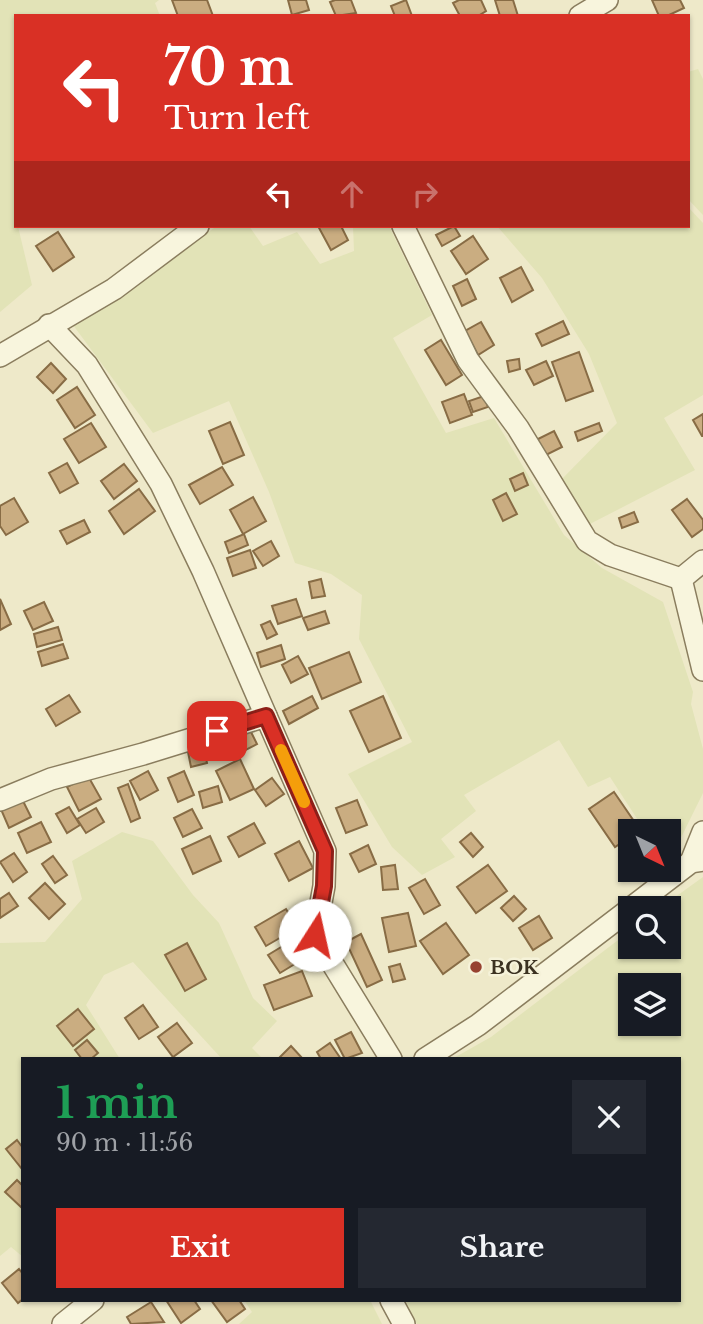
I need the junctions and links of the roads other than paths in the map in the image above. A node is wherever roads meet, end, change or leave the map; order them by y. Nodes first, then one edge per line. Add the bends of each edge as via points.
1 (607, 0) edge
2 (583, 14) edge
3 (195, 228) edge
4 (404, 228) edge
5 (49, 325) junction
6 (0, 356) edge
7 (703, 561) edge
8 (681, 579) junction
9 (703, 670) edge
10 (266, 716) junction
11 (0, 800) edge
12 (703, 832) edge
13 (697, 861) edge
14 (648, 896) edge
15 (618, 918) edge
16 (390, 1057) edge
17 (428, 1057) edge
18 (90, 1302) edge
19 (392, 1302) edge
20 (63, 1324) edge
21 (404, 1324) edge

1 - 2 street
3 - 5 street via 114,289
4 - 8 street via 468,360 519,428 587,541 610,555
5 - 6 street
5 - 10 street via 87,365 161,484
7 - 8 street
8 - 9 street
10 - 11 street via 51,779
10 - 16 street via 325,851 315,935
12 - 13 street
13 - 14 street
15 - 17 street via 478,1026
18 - 20 street
19 - 21 street

